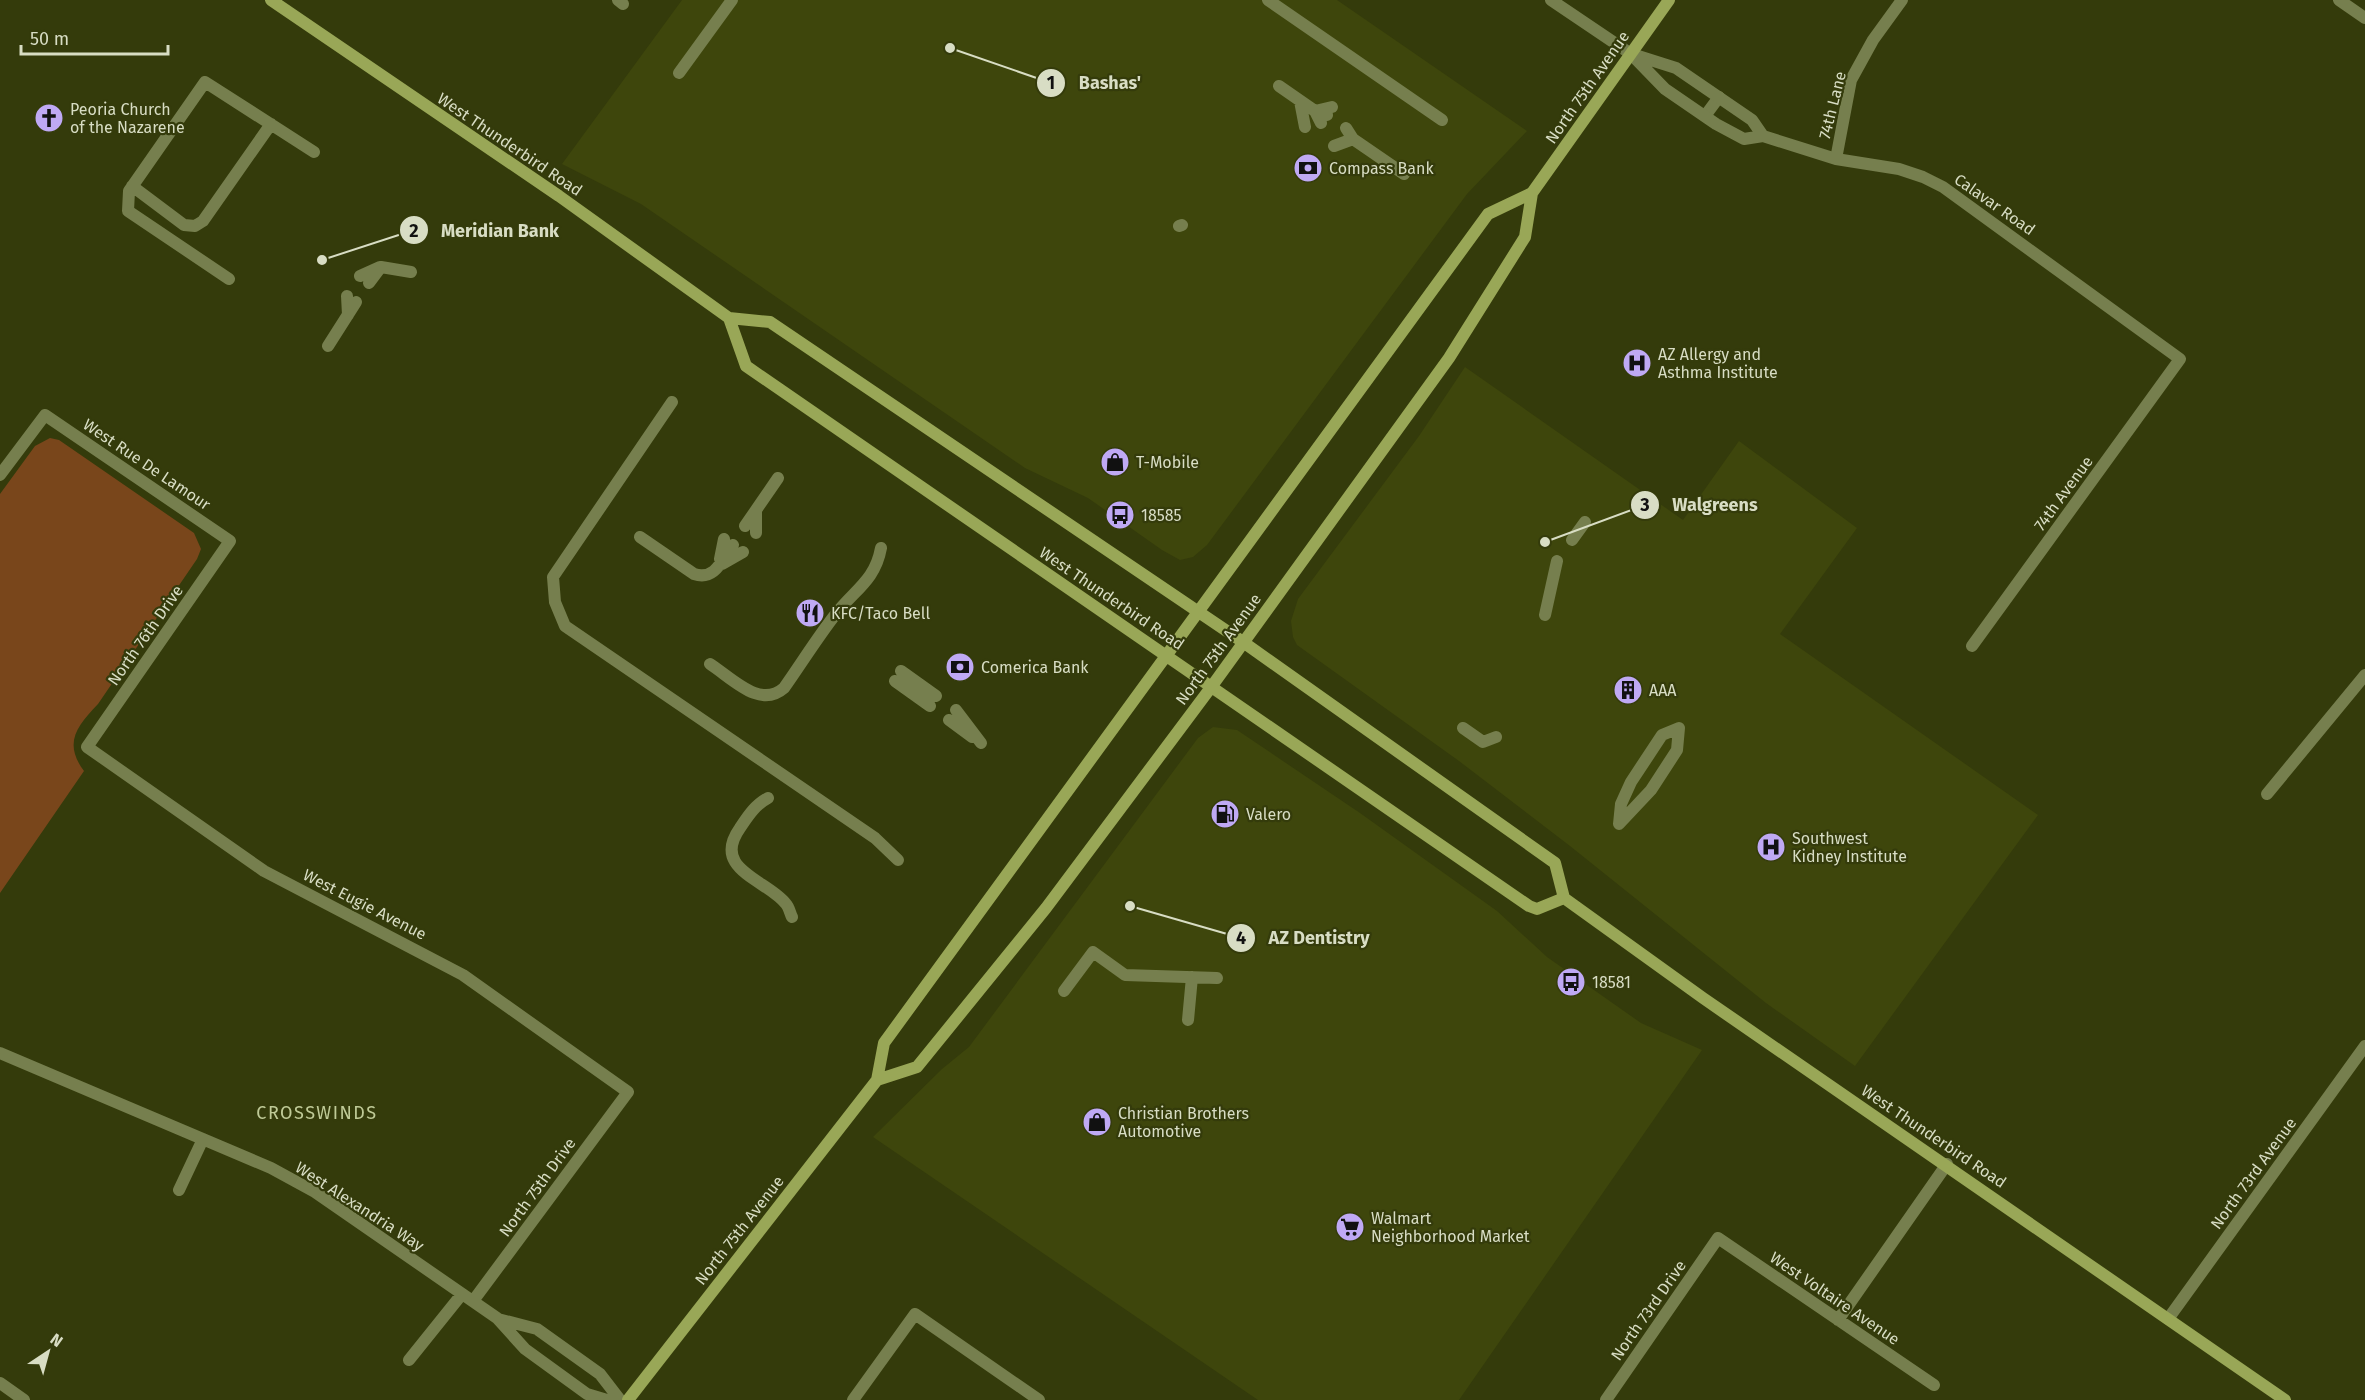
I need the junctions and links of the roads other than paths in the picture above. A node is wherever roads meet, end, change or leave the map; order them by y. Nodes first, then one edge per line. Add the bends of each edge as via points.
1 (271, 0) edge
2 (732, 0) edge
3 (1268, 0) edge
4 (1551, 0) edge
5 (1669, 0) edge
6 (1902, 0) edge
7 (2339, 0) edge
8 (2365, 18) edge
9 (1631, 54) junction
10 (679, 73) dead end
11 (1279, 86) dead end
12 (1719, 97) junction
13 (1300, 101) junction
14 (1324, 114) dead end
15 (1705, 116) junction
16 (1442, 120) dead end
17 (271, 124) junction
18 (1305, 127) dead end
19 (1345, 134) dead end
20 (1764, 136) junction
21 (314, 152) dead end
22 (1836, 159) junction
23 (1404, 174) dead end
24 (132, 186) junction
25 (1532, 193) junction
26 (411, 272) dead end
27 (229, 279) dead end
28 (364, 280) dead end
29 (352, 299) dead end
30 (729, 318) junction
31 (328, 346) dead end
32 (2180, 358) joint
33 (672, 402) dead end
34 (0, 475) edge
35 (778, 478) dead end
36 (756, 509) junction
37 (1585, 522) dead end
38 (640, 537) dead end
39 (1572, 540) dead end
40 (230, 541) joint
41 (728, 542) dead end
42 (881, 548) dead end
43 (743, 552) dead end
44 (1557, 561) dead end
45 (718, 566) junction
46 (1199, 612) junction
47 (1545, 615) dead end
48 (1243, 642) junction
49 (1972, 646) dead end
50 (1168, 656) junction
51 (710, 664) dead end
52 (2365, 675) edge
53 (898, 676) dead end
54 (1212, 686) junction
55 (933, 701) dead end
56 (952, 715) dead end
57 (1463, 728) dead end
58 (1496, 737) dead end
59 (981, 743) dead end
60 (87, 747) joint
61 (2267, 794) dead end
62 (768, 798) dead end
63 (1619, 824) joint
64 (898, 860) dead end
65 (1564, 898) junction
66 (792, 916) dead end
67 (1192, 977) junction
68 (1217, 978) dead end
69 (1064, 991) dead end
70 (1188, 1020) dead end
71 (2365, 1047) edge
72 (0, 1053) edge
73 (876, 1080) junction
74 (628, 1092) joint
75 (203, 1138) junction
76 (1947, 1164) junction
77 (179, 1190) dead end
78 (1718, 1238) joint
79 (462, 1294) junction
80 (473, 1301) junction
81 (497, 1318) junction
82 (2168, 1318) junction
83 (1838, 1320) junction
84 (409, 1360) dead end
85 (0, 1383) edge
86 (1934, 1385) dead end
87 (24, 1400) edge
88 (607, 1400) edge
89 (620, 1400) edge
90 (628, 1400) edge
91 (853, 1400) edge
92 (1039, 1400) edge
93 (1606, 1400) edge
94 (2285, 1400) edge

1 - 30 main road, West Thunderbird Road via 559,196
2 - 10 street
3 - 16 street
4 - 9 street
5 - 9 main road, North 75th Avenue
6 - 22 street, 74th Lane via 1851,80
7 - 8 street
9 - 12 street, Calavar Road via 1676,68
9 - 15 street, Calavar Road via 1665,89
9 - 25 main road, North 75th Avenue
11 - 13 street
12 - 15 street
12 - 20 street, Calavar Road via 1752,120
13 - 14 street
13 - 18 street
15 - 20 street, Calavar Road via 1744,139
17 - 21 street
17 - 24 street via 203,221 195,226 184,225
17 - 24 street via 205,82
19 - 23 street
20 - 22 street, Calavar Road
22 - 32 street, Calavar Road via 1899,169 1943,187
24 - 27 street via 128,211
25 - 46 main road, North 75th Avenue via 1488,214
25 - 48 main road, North 75th Avenue via 1525,237 1449,358
26 - 28 street via 381,267
29 - 31 street via 348,315
30 - 46 main road via 770,322
30 - 50 main road, West Thunderbird Road via 746,366
32 - 49 street, 74th Avenue
33 - 64 street via 553,577 555,602 565,626 875,838
34 - 40 street, West Rue De Lamour via 45,415
35 - 36 street
36 - 36 street via 746,526
37 - 39 street
38 - 45 street via 704,578
40 - 60 street, North 76th Drive
41 - 45 street
42 - 51 street via 878,565 868,579 835,614 776,694 758,696
43 - 45 street
44 - 47 street
46 - 48 main road
46 - 50 main road, North 75th Avenue
48 - 54 main road, North 75th Avenue
48 - 65 main road via 1555,863
50 - 54 main road, West Thunderbird Road
50 - 73 main road, North 75th Avenue via 884,1043
52 - 61 street
53 - 55 street
54 - 65 main road, West Thunderbird Road via 1529,906 1537,909
54 - 73 main road, North 75th Avenue via 1052,899 917,1067
56 - 59 street
57 - 58 street via 1483,742
60 - 74 street, West Eugie Avenue via 264,871 463,975
62 - 66 street via 757,804 733,837 732,854 741,871 786,903
63 - 63 street via 1621,804 1631,782 1662,735 1679,728 1677,750 1651,790
65 - 76 main road, West Thunderbird Road
67 - 68 street
67 - 69 street via 1125,975 1093,952
67 - 70 street
71 - 82 street, North 73rd Avenue
72 - 75 street, West Alexandria Way
73 - 90 main road, North 75th Avenue
74 - 80 street, North 75th Drive
75 - 77 street
75 - 79 street, West Alexandria Way via 315,1192
76 - 82 main road, West Thunderbird Road
76 - 83 street
78 - 83 street, West Voltaire Avenue
78 - 93 street, North 73rd Drive
79 - 80 street, West Alexandria Way
79 - 84 street
80 - 81 street, West Alexandria Way
81 - 88 street, West Alexandria Way via 525,1349 587,1394
81 - 89 street, West Alexandria Way via 537,1329 600,1374
82 - 94 main road, West Thunderbird Road
83 - 86 street, West Voltaire Avenue
85 - 87 street
91 - 92 street via 915,1314

